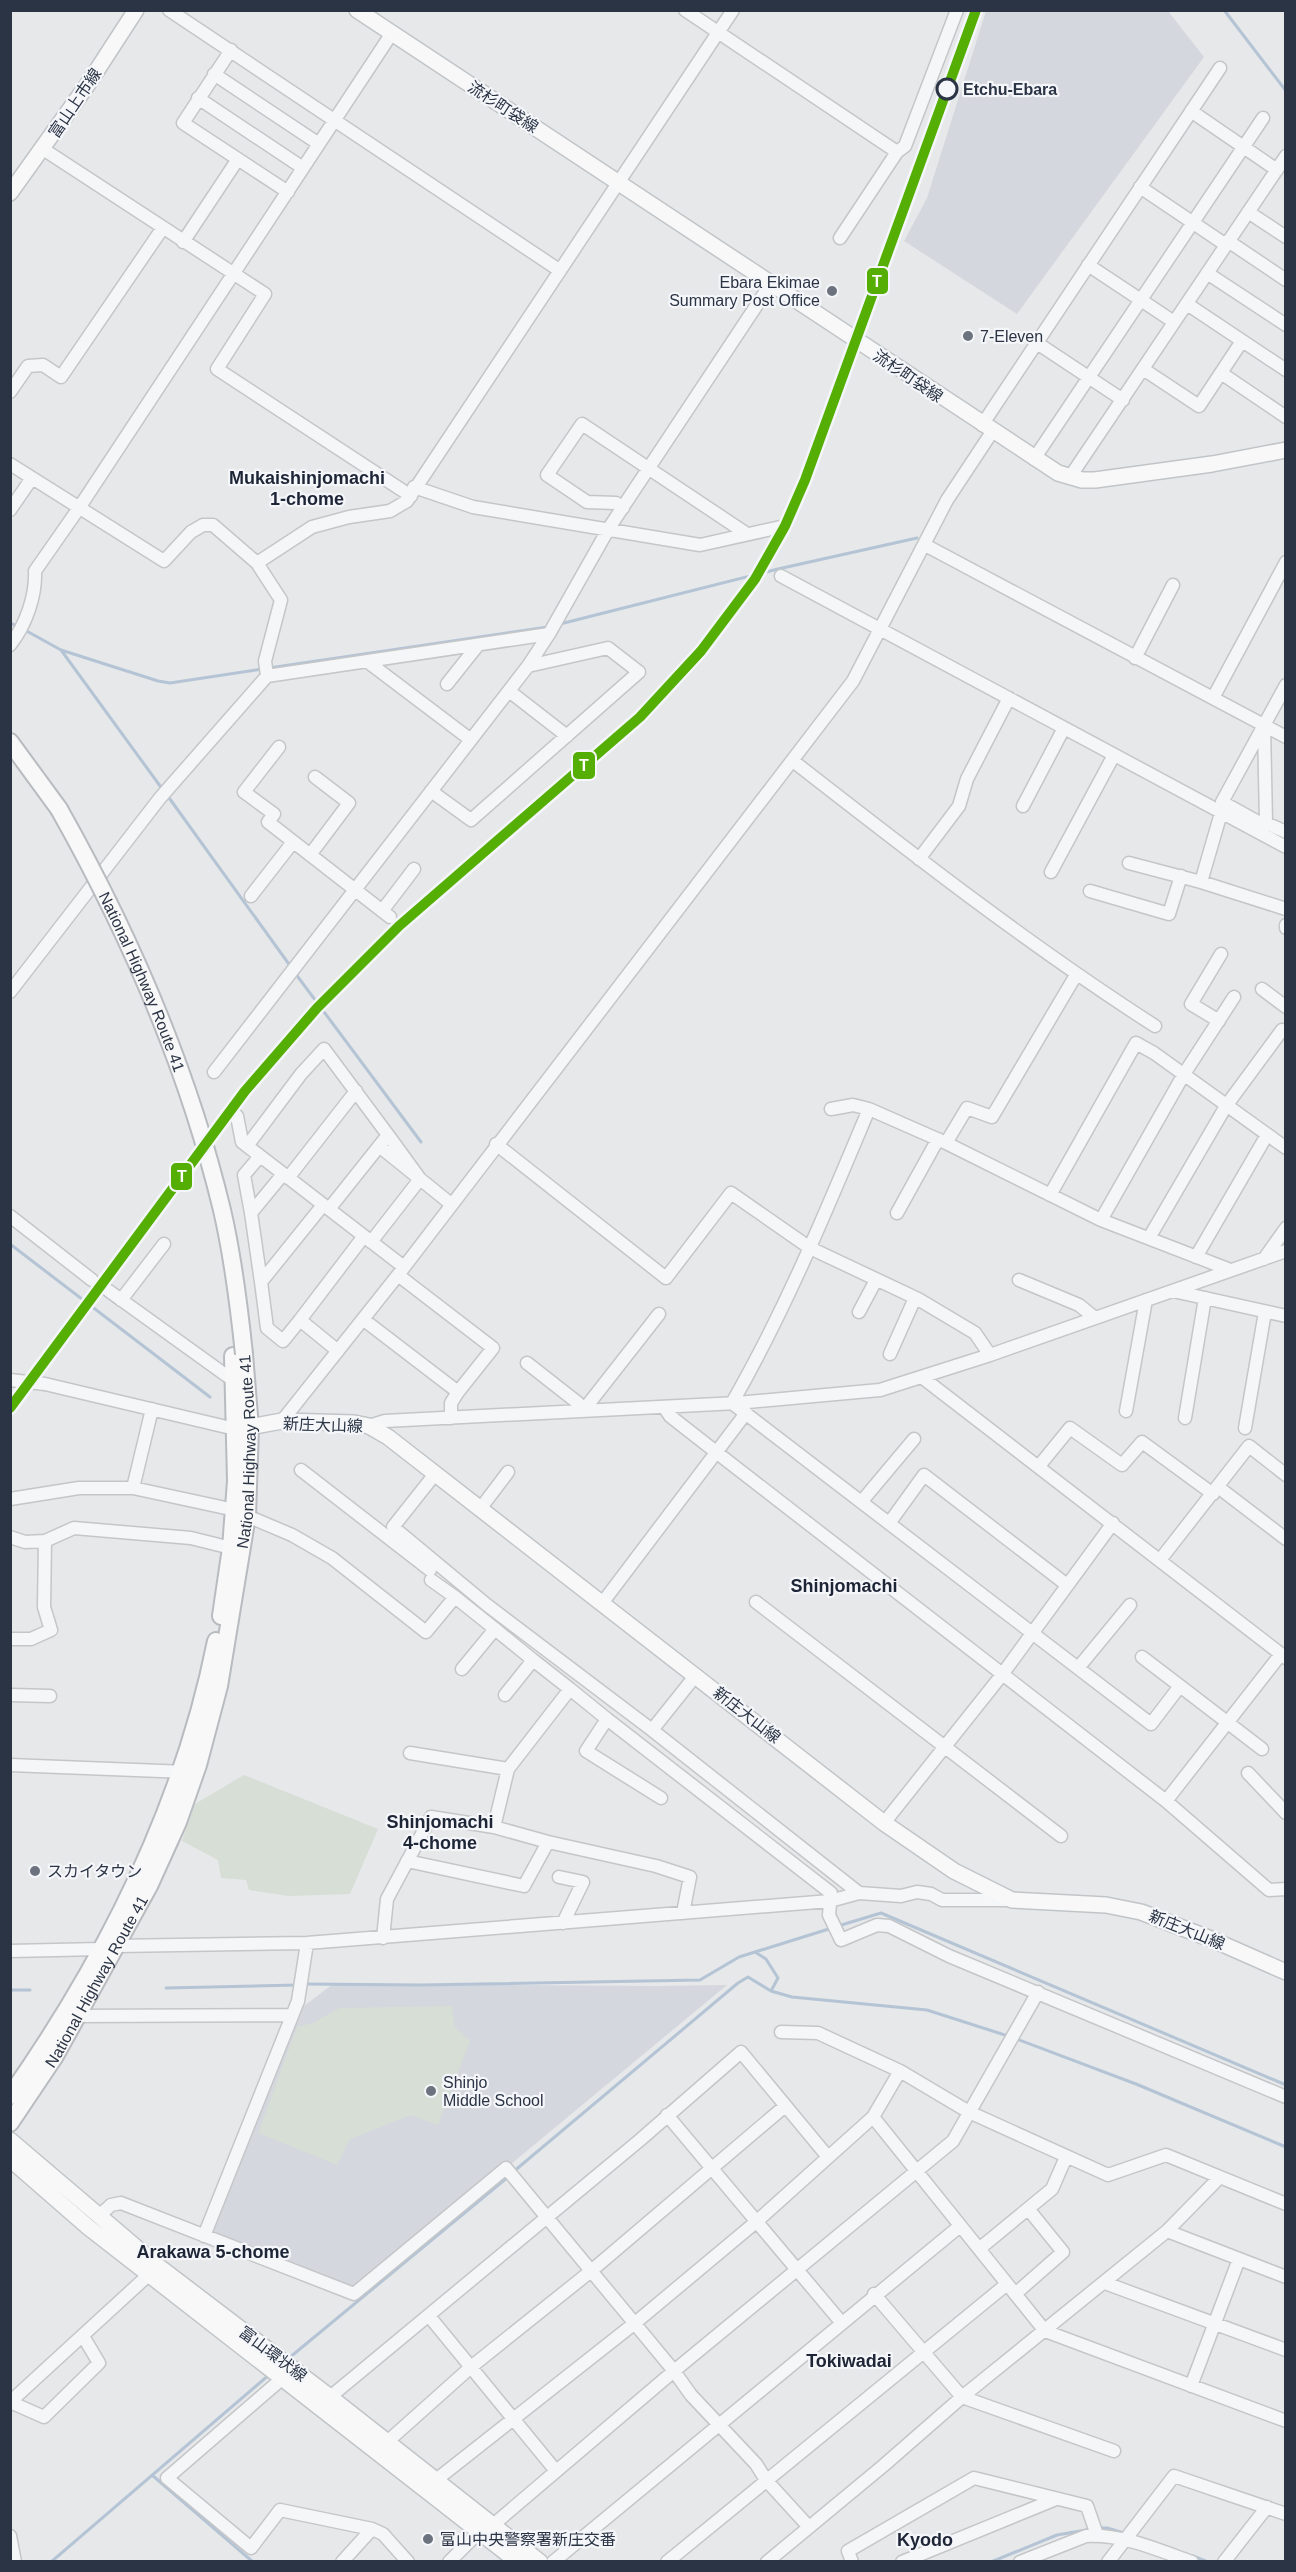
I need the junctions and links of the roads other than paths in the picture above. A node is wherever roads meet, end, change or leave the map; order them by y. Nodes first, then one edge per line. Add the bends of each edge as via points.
1 (136, 10) edge
2 (169, 10) edge
3 (357, 10) edge
4 (685, 10) edge
5 (733, 10) edge
6 (957, 10) edge
7 (374, 15) edge
8 (392, 33) junction
9 (718, 33) junction
10 (231, 50) junction
11 (1220, 68) dead end
12 (214, 74) junction
13 (198, 98) junction
14 (1191, 111) junction
15 (1263, 118) dead end
16 (335, 119) junction
17 (319, 144) junction
18 (1245, 146) junction
19 (43, 149) junction
20 (897, 152) junction
21 (1286, 156) edge
22 (238, 159) junction
23 (303, 168) junction
24 (1277, 170) junction
25 (618, 183) junction
26 (1140, 187) junction
27 (288, 192) junction
28 (10, 193) edge
29 (1248, 212) junction
30 (1194, 223) junction
31 (162, 228) junction
32 (1286, 237) edge
33 (840, 238) dead end
34 (183, 242) junction
35 (1227, 243) junction
36 (1088, 266) junction
37 (560, 270) junction
38 (1207, 273) junction
39 (234, 274) junction
40 (1286, 280) edge
41 (770, 285) junction
42 (1142, 301) junction
43 (1187, 304) junction
44 (1174, 322) junction
45 (1286, 326) edge
46 (1242, 341) junction
47 (1037, 343) junction
48 (1143, 369) junction
49 (1286, 370) edge
50 (1221, 373) junction
51 (1090, 378) junction
52 (10, 392) edge
53 (1123, 400) junction
54 (1286, 417) edge
55 (987, 429) junction
56 (1286, 450) edge
57 (1035, 459) junction
58 (10, 464) edge
59 (649, 469) junction
60 (1070, 477) junction
61 (32, 478) junction
62 (413, 491) junction
63 (79, 508) junction
64 (623, 508) junction
65 (10, 510) edge
66 (785, 526) dead end
67 (609, 528) junction
68 (747, 534) junction
69 (925, 545) junction
70 (257, 562) junction
71 (1286, 562) edge
72 (781, 576) dead end
73 (1173, 585) dead end
74 (881, 630) junction
75 (549, 634) junction
76 (12, 643) edge
77 (478, 645) junction
78 (1135, 658) junction
79 (368, 662) junction
80 (528, 666) junction
81 (267, 676) junction
82 (447, 684) dead end
83 (1286, 685) edge
84 (509, 691) junction
85 (1009, 698) junction
86 (1213, 698) junction
87 (1264, 725) junction
88 (1064, 728) junction
89 (567, 736) junction
90 (1286, 737) edge
91 (471, 740) junction
92 (10, 742) edge
93 (279, 747) dead end
94 (1114, 755) junction
95 (10, 759) edge
96 (793, 760) junction
97 (315, 777) dead end
98 (431, 791) junction
99 (1023, 806) dead end
100 (1220, 809) junction
101 (54, 812) junction
102 (1266, 823) junction
103 (1286, 832) edge
104 (293, 842) junction
105 (1286, 848) edge
106 (310, 855) junction
107 (919, 858) junction
108 (1129, 863) dead end
109 (414, 869) dead end
110 (1052, 872) dead end
111 (1181, 876) junction
112 (1201, 882) junction
113 (354, 889) junction
114 (1090, 891) dead end
115 (251, 896) dead end
116 (1286, 909) edge
117 (1221, 954) dead end
118 (1076, 975) junction
119 (1262, 989) dead end
120 (10, 992) edge
121 (1234, 997) dead end
122 (1286, 1007) edge
123 (1219, 1021) junction
124 (1155, 1026) dead end
125 (1282, 1030) dead end
126 (214, 1072) dead end
127 (1184, 1074) junction
128 (356, 1091) junction
129 (1226, 1106) junction
130 (868, 1108) junction
131 (831, 1109) dead end
132 (237, 1116) dead end
133 (388, 1135) junction
134 (1267, 1135) junction
135 (942, 1141) junction
136 (496, 1144) junction
137 (246, 1146) junction
138 (379, 1146) junction
139 (1286, 1148) edge
140 (260, 1156) junction
141 (286, 1176) junction
142 (420, 1179) junction
143 (1050, 1195) junction
144 (451, 1204) junction
145 (326, 1207) junction
146 (251, 1213) junction
147 (897, 1213) dead end
148 (10, 1216) edge
149 (1101, 1220) junction
150 (1286, 1228) edge
151 (1149, 1238) junction
152 (368, 1239) junction
153 (164, 1244) dead end
154 (810, 1248) junction
155 (1286, 1251) edge
156 (1196, 1257) junction
157 (1263, 1259) junction
158 (1228, 1269) junction
159 (401, 1271) junction
160 (92, 1280) dead end
161 (876, 1280) junction
162 (1019, 1280) dead end
163 (261, 1282) junction
164 (1172, 1291) junction
165 (109, 1292) dead end
166 (915, 1298) junction
167 (1205, 1298) junction
168 (121, 1300) junction
169 (1146, 1300) junction
170 (859, 1312) dead end
171 (1265, 1312) junction
172 (659, 1314) dead end
173 (1286, 1316) edge
174 (1095, 1318) junction
175 (300, 1320) junction
176 (364, 1320) junction
177 (338, 1351) junction
178 (890, 1354) dead end
179 (238, 1355) junction
180 (990, 1355) junction
181 (527, 1363) dead end
182 (923, 1378) junction
183 (10, 1380) edge
184 (234, 1381) junction
185 (458, 1392) junction
186 (732, 1403) junction
187 (664, 1407) junction
188 (152, 1409) junction
189 (583, 1411) junction
190 (1126, 1411) dead end
191 (746, 1413) junction
192 (451, 1418) junction
193 (1185, 1418) dead end
194 (282, 1421) junction
195 (369, 1426) junction
196 (242, 1428) junction
197 (1245, 1428) dead end
198 (914, 1439) dead end
199 (716, 1452) junction
200 (1039, 1467) junction
201 (301, 1470) dead end
202 (508, 1472) dead end
203 (435, 1474) junction
204 (1286, 1474) edge
205 (133, 1488) junction
206 (1216, 1491) junction
207 (10, 1499) edge
208 (862, 1501) junction
209 (480, 1509) junction
210 (241, 1513) junction
211 (890, 1522) junction
212 (1113, 1523) junction
213 (393, 1527) junction
214 (377, 1529) junction
215 (10, 1537) edge
216 (1286, 1539) edge
217 (45, 1540) junction
218 (231, 1548) junction
219 (1160, 1560) junction
220 (1067, 1585) junction
221 (455, 1597) junction
222 (603, 1602) junction
223 (756, 1602) dead end
224 (1131, 1605) dead end
225 (495, 1629) junction
226 (1032, 1633) junction
227 (10, 1639) edge
228 (1283, 1656) edge
229 (1142, 1657) dead end
230 (533, 1660) junction
231 (1078, 1668) junction
232 (462, 1670) dead end
233 (696, 1675) junction
234 (1001, 1676) junction
235 (1180, 1686) junction
236 (570, 1689) junction
237 (10, 1695) edge
238 (505, 1695) dead end
239 (50, 1696) dead end
240 (607, 1719) junction
241 (1228, 1722) junction
242 (652, 1730) junction
243 (945, 1747) junction
244 (1262, 1749) dead end
245 (410, 1753) dead end
246 (10, 1765) edge
247 (508, 1768) junction
248 (1248, 1773) dead end
249 (187, 1776) junction
250 (661, 1798) dead end
251 (1166, 1802) junction
252 (1286, 1813) edge
253 (884, 1823) junction
254 (494, 1827) junction
255 (1061, 1836) dead end
256 (548, 1842) junction
257 (406, 1861) junction
258 (559, 1876) dead end
259 (1286, 1889) edge
260 (859, 1893) junction
261 (1012, 1900) junction
262 (830, 1901) junction
263 (683, 1913) junction
264 (563, 1923) junction
265 (383, 1938) junction
266 (307, 1943) junction
267 (109, 1948) junction
268 (10, 1952) edge
269 (1286, 1972) edge
270 (1038, 1992) junction
271 (292, 2015) junction
272 (71, 2016) junction
273 (781, 2032) dead end
274 (900, 2071) junction
275 (10, 2096) edge
276 (1286, 2097) edge
277 (784, 2107) junction
278 (969, 2112) junction
279 (667, 2115) junction
280 (873, 2117) junction
281 (10, 2123) edge
282 (10, 2140) edge
283 (828, 2157) junction
284 (1066, 2157) junction
285 (10, 2159) edge
286 (710, 2168) junction
287 (916, 2171) junction
288 (1219, 2178) junction
289 (1286, 2204) edge
290 (1029, 2210) junction
291 (99, 2216) junction
292 (545, 2217) junction
293 (756, 2222) junction
294 (960, 2226) junction
295 (1167, 2231) junction
296 (204, 2236) junction
297 (979, 2250) junction
298 (1239, 2259) junction
299 (154, 2270) junction
300 (796, 2270) junction
301 (591, 2271) junction
302 (1286, 2277) edge
303 (1105, 2283) junction
304 (1011, 2289) junction
305 (874, 2295) junction
306 (429, 2316) junction
307 (841, 2322) junction
308 (634, 2323) junction
309 (1214, 2324) junction
310 (1046, 2331) junction
311 (83, 2336) junction
312 (924, 2350) junction
313 (1286, 2350) edge
314 (471, 2367) junction
315 (674, 2371) junction
316 (284, 2373) junction
317 (1191, 2386) junction
318 (330, 2397) junction
319 (962, 2397) junction
320 (10, 2402) edge
321 (513, 2418) junction
322 (1286, 2421) edge
323 (719, 2424) junction
324 (387, 2442) junction
325 (1114, 2451) dead end
326 (556, 2470) junction
327 (436, 2480) junction
328 (766, 2480) junction
329 (1056, 2499) junction
330 (1267, 2507) junction
331 (1286, 2514) edge
332 (493, 2525) junction
333 (808, 2526) junction
334 (372, 2529) junction
335 (479, 2532) junction
336 (1097, 2535) junction
337 (10, 2536) edge
338 (1126, 2539) junction
339 (10, 2559) edge
340 (15, 2562) edge
341 (342, 2562) edge
342 (408, 2562) edge
343 (449, 2562) edge
344 (518, 2562) edge
345 (540, 2562) edge
346 (553, 2562) edge
347 (666, 2562) edge
348 (767, 2562) edge
349 (852, 2562) edge
350 (902, 2562) edge
351 (1020, 2562) edge
352 (1108, 2562) edge
353 (1192, 2562) edge
354 (1224, 2562) edge

1 - 19 main road, 富山上市線
2 - 10 street
3 - 7 main road, 流杉町袋線
4 - 9 street
5 - 9 street
6 - 20 street via 905,146
7 - 8 main road, 流杉町袋線
8 - 16 street
8 - 25 main road, 流杉町袋線
9 - 20 street
9 - 25 street
10 - 12 street
10 - 16 street
11 - 14 street
12 - 13 street
12 - 17 street
13 - 22 street via 183,123
13 - 23 street
14 - 18 street
14 - 26 street
15 - 18 street
16 - 17 street
16 - 37 street
17 - 23 street
18 - 24 street
18 - 30 street
19 - 28 main road, 富山上市線
19 - 31 street
20 - 33 street
21 - 24 street
22 - 27 street
22 - 34 street
23 - 27 street
24 - 29 street
25 - 37 street
25 - 41 main road, 流杉町袋線
26 - 30 street
26 - 36 street
27 - 39 street
29 - 32 street
29 - 35 street
30 - 35 street
30 - 42 street
31 - 34 street
31 - 52 street via 61,376 43,365 28,366
34 - 39 street
35 - 38 street
35 - 40 street
36 - 42 street
36 - 47 street
37 - 62 street
38 - 43 street
38 - 45 street
39 - 62 street via 265,294 217,369
39 - 63 street
41 - 55 main road, 流杉町袋線
41 - 59 street
42 - 44 street
42 - 51 street
43 - 44 street
43 - 46 street
44 - 48 street
46 - 49 street
46 - 50 street
47 - 51 street
47 - 55 street
48 - 50 street via 1199,406
48 - 53 street
50 - 54 street
51 - 53 street
51 - 57 street
53 - 60 street
55 - 57 main road, 流杉町袋線
55 - 69 street
56 - 60 main road, 流杉町袋線 via 1095,480
57 - 60 main road, 流杉町袋線
58 - 61 street
59 - 64 street
59 - 64 street via 582,424 547,475 587,502 616,503
59 - 68 street
61 - 63 street
61 - 65 street
62 - 67 street via 473,507
62 - 70 street via 390,511 312,527
63 - 70 street via 164,561 191,532 203,525 213,525
63 - 76 street via 35,571 31,607
64 - 67 street
66 - 68 street
67 - 68 street via 700,545
67 - 75 street
69 - 74 street
69 - 78 street
70 - 81 street via 281,600 265,661
71 - 86 street
72 - 74 street
73 - 78 street
74 - 85 street
74 - 96 street via 853,681
75 - 77 street
75 - 80 street
77 - 79 street
77 - 82 street
78 - 86 street
79 - 81 street
79 - 91 street
80 - 84 street
80 - 89 street via 608,648 639,672
81 - 120 street via 160,798
83 - 87 street
84 - 89 street
84 - 91 street
85 - 88 street
85 - 107 street via 967,779 959,806
86 - 87 street
87 - 90 street
87 - 100 street
87 - 102 street
88 - 94 street
88 - 99 street
89 - 98 street via 471,820
91 - 98 street
92 - 101 highway, National Highway Route 41
93 - 104 street via 244,792 274,814 268,822
94 - 100 street
94 - 110 street
95 - 101 highway, National Highway Route 41
96 - 107 street
96 - 136 street
97 - 106 street via 349,803
98 - 113 street
100 - 102 street
100 - 105 street
100 - 112 street
101 - 179 highway, National Highway Route 41, bridge via 91,867 180,1065 222,1212 237,1287
102 - 103 street
104 - 106 street
104 - 115 street
106 - 113 street
107 - 118 street
108 - 111 street
109 - 113 street via 386,914
111 - 112 street
111 - 114 street via 1169,914
112 - 116 street
113 - 126 street
117 - 123 street via 1191,1004
118 - 124 street
118 - 135 street via 992,1117 967,1108
119 - 122 street
121 - 123 street
123 - 127 street
125 - 129 street
127 - 129 street
127 - 143 street via 1136,1043
127 - 149 street
128 - 133 street
128 - 137 street via 324,1049
128 - 141 street
129 - 134 street
129 - 151 street
130 - 131 street via 853,1105
130 - 135 street
130 - 154 street
132 - 137 street
133 - 138 street
133 - 142 street
134 - 139 street
134 - 156 street
135 - 143 street
135 - 147 street
136 - 144 street
136 - 154 street via 666,1278 731,1193
137 - 140 street
138 - 142 street
138 - 145 street
140 - 141 street
140 - 146 street via 244,1175
141 - 145 street
141 - 146 street
142 - 144 street
142 - 152 street
143 - 149 street
144 - 159 street
145 - 152 street
145 - 163 street
146 - 163 street
148 - 160 street
149 - 151 street
150 - 157 street
151 - 156 street
152 - 159 street
152 - 175 street
153 - 168 street
154 - 161 street
154 - 186 street via 762,1351
155 - 157 street
156 - 158 street
157 - 158 street
158 - 164 street
159 - 176 street
159 - 185 street via 493,1348
161 - 166 street
161 - 170 street
162 - 174 street via 1079,1305
163 - 175 street via 267,1328 283,1341
164 - 167 street
164 - 169 street
165 - 168 street
166 - 178 street
166 - 180 street via 975,1333
167 - 171 street
167 - 193 street
168 - 184 street
169 - 174 street
169 - 190 street
171 - 173 street
171 - 197 street
172 - 189 street
174 - 180 street
175 - 177 street
176 - 177 street
176 - 185 street
177 - 194 street
179 - 184 highway, National Highway Route 41
179 - 196 highway, National Highway Route 41
180 - 182 street
181 - 189 street
182 - 186 street via 880,1390
182 - 200 street
183 - 188 street via 45,1384
184 - 196 highway, National Highway Route 41
185 - 192 street via 451,1403
186 - 187 street
186 - 191 street
187 - 189 street
187 - 199 street
188 - 196 street
188 - 205 street
189 - 192 street
191 - 199 street
191 - 208 street
192 - 195 street via 385,1421
194 - 195 main road, 新庄大山線
194 - 196 main road, 新庄大山線
195 - 203 main road, 新庄大山線
196 - 210 highway, National Highway Route 41
198 - 208 street
199 - 222 street
199 - 234 street
200 - 206 street via 1070,1428 1122,1465 1142,1442
200 - 212 street
201 - 214 street
202 - 209 street
203 - 209 main road, 新庄大山線
203 - 213 street
204 - 206 street via 1249,1446
205 - 207 street via 78,1488
205 - 210 street
206 - 216 street
206 - 219 street
208 - 211 street
209 - 222 main road, 新庄大山線
210 - 218 highway, National Highway Route 41
210 - 221 street via 332,1558 426,1632
210 - 249 highway, National Highway Route 41 via 219,1686
211 - 220 street via 924,1475
211 - 226 street
212 - 219 street
212 - 220 street
213 - 214 street
213 - 242 street via 487,1605
214 - 221 street
215 - 217 street via 25,1542
217 - 218 street via 74,1528 191,1538
217 - 227 street via 44,1607 51,1630 31,1639
218 - 249 highway, National Highway Route 41
219 - 228 street
220 - 226 street
221 - 225 street
222 - 233 main road, 新庄大山線
223 - 243 street
224 - 231 street
225 - 230 street
225 - 232 street
226 - 231 street
226 - 234 street
228 - 241 street
229 - 235 street
230 - 236 street
230 - 238 street
231 - 235 street via 1151,1724
233 - 242 street
233 - 253 main road, 新庄大山線
234 - 243 street
234 - 251 street
235 - 241 street
236 - 240 street
236 - 247 street
237 - 239 street
240 - 250 street via 586,1751
240 - 262 street via 831,1893
241 - 244 street
241 - 251 street
242 - 260 street
243 - 253 street
243 - 255 street
245 - 247 street
246 - 249 street via 108,1768 117,1776
247 - 254 street
248 - 252 street
249 - 267 highway, National Highway Route 41
251 - 259 street via 1269,1890
253 - 261 main road, 新庄大山線 via 954,1871
254 - 256 street
254 - 257 street via 431,1817
256 - 257 street via 524,1886
256 - 263 street via 690,1877
257 - 265 street via 387,1899
258 - 264 street via 583,1882
260 - 261 street via 901,1896 917,1892 942,1900
260 - 262 street
261 - 269 main road, 新庄大山線 via 1106,1905 1141,1912
262 - 263 street
262 - 270 street via 829,1914 841,1940 877,1925 889,1926 949,1956
263 - 264 street
264 - 265 street
265 - 266 street
266 - 267 street
266 - 271 street via 298,2001
267 - 268 street
267 - 272 highway, National Highway Route 41
270 - 276 street
270 - 278 street
271 - 272 street
271 - 296 street
272 - 275 highway, National Highway Route 41
272 - 281 highway, National Highway Route 41
273 - 274 street via 818,2033
274 - 278 street
274 - 280 street
277 - 279 street via 741,2052
277 - 283 street
277 - 286 street
278 - 284 street
278 - 287 street via 953,2141
279 - 286 street
279 - 292 street
280 - 283 street
280 - 287 street
282 - 291 main road, 富山環状線
283 - 293 street
284 - 288 street via 1108,2175 1166,2155
284 - 290 street via 1052,2189
285 - 299 main road, 富山環状線 via 88,2227
286 - 293 street
286 - 301 street
287 - 294 street
287 - 300 street
288 - 289 street
288 - 295 street
290 - 297 street
290 - 304 street via 1063,2252
291 - 296 street via 111,2205 121,2203
291 - 299 main road, 富山環状線
292 - 296 street via 506,2168 354,2294
292 - 301 street
292 - 306 street
293 - 300 street
293 - 308 street
294 - 297 street
294 - 305 street
295 - 298 street
295 - 303 street
297 - 304 street
298 - 302 street
298 - 309 street
299 - 311 street
299 - 316 main road, 富山環状線
300 - 307 street
300 - 315 street
301 - 308 street
301 - 314 street
303 - 309 street
303 - 310 street
304 - 310 street
304 - 312 street
305 - 307 street
305 - 312 street
306 - 314 street
306 - 318 street
307 - 323 street
308 - 315 street
308 - 321 street
309 - 313 street
309 - 317 street
310 - 317 street
310 - 319 street
311 - 320 street
311 - 320 street via 99,2363 44,2417
312 - 319 street
312 - 328 street
314 - 321 street
314 - 324 street
315 - 323 street
315 - 326 street
316 - 318 main road, 富山環状線
316 - 334 street via 167,2478 251,2548 280,2510
316 - 335 main road, 富山環状線
317 - 322 street
318 - 324 main road, 富山環状線
319 - 325 street
319 - 333 street
321 - 326 street
321 - 327 street
323 - 328 street
323 - 346 street
324 - 327 main road, 富山環状線
326 - 332 street
327 - 332 main road, 富山環状線
328 - 333 street
328 - 347 street
329 - 336 street via 1087,2506
329 - 349 street via 974,2478 848,2551
329 - 350 street
330 - 331 street
330 - 338 street via 1174,2476
330 - 354 street
332 - 335 street
332 - 345 main road, 富山環状線
333 - 348 street
334 - 341 street
334 - 342 street via 383,2534
335 - 343 street
335 - 344 main road, 富山環状線
336 - 338 street
336 - 351 street
337 - 340 street
338 - 352 street
338 - 353 street
339 - 340 street

